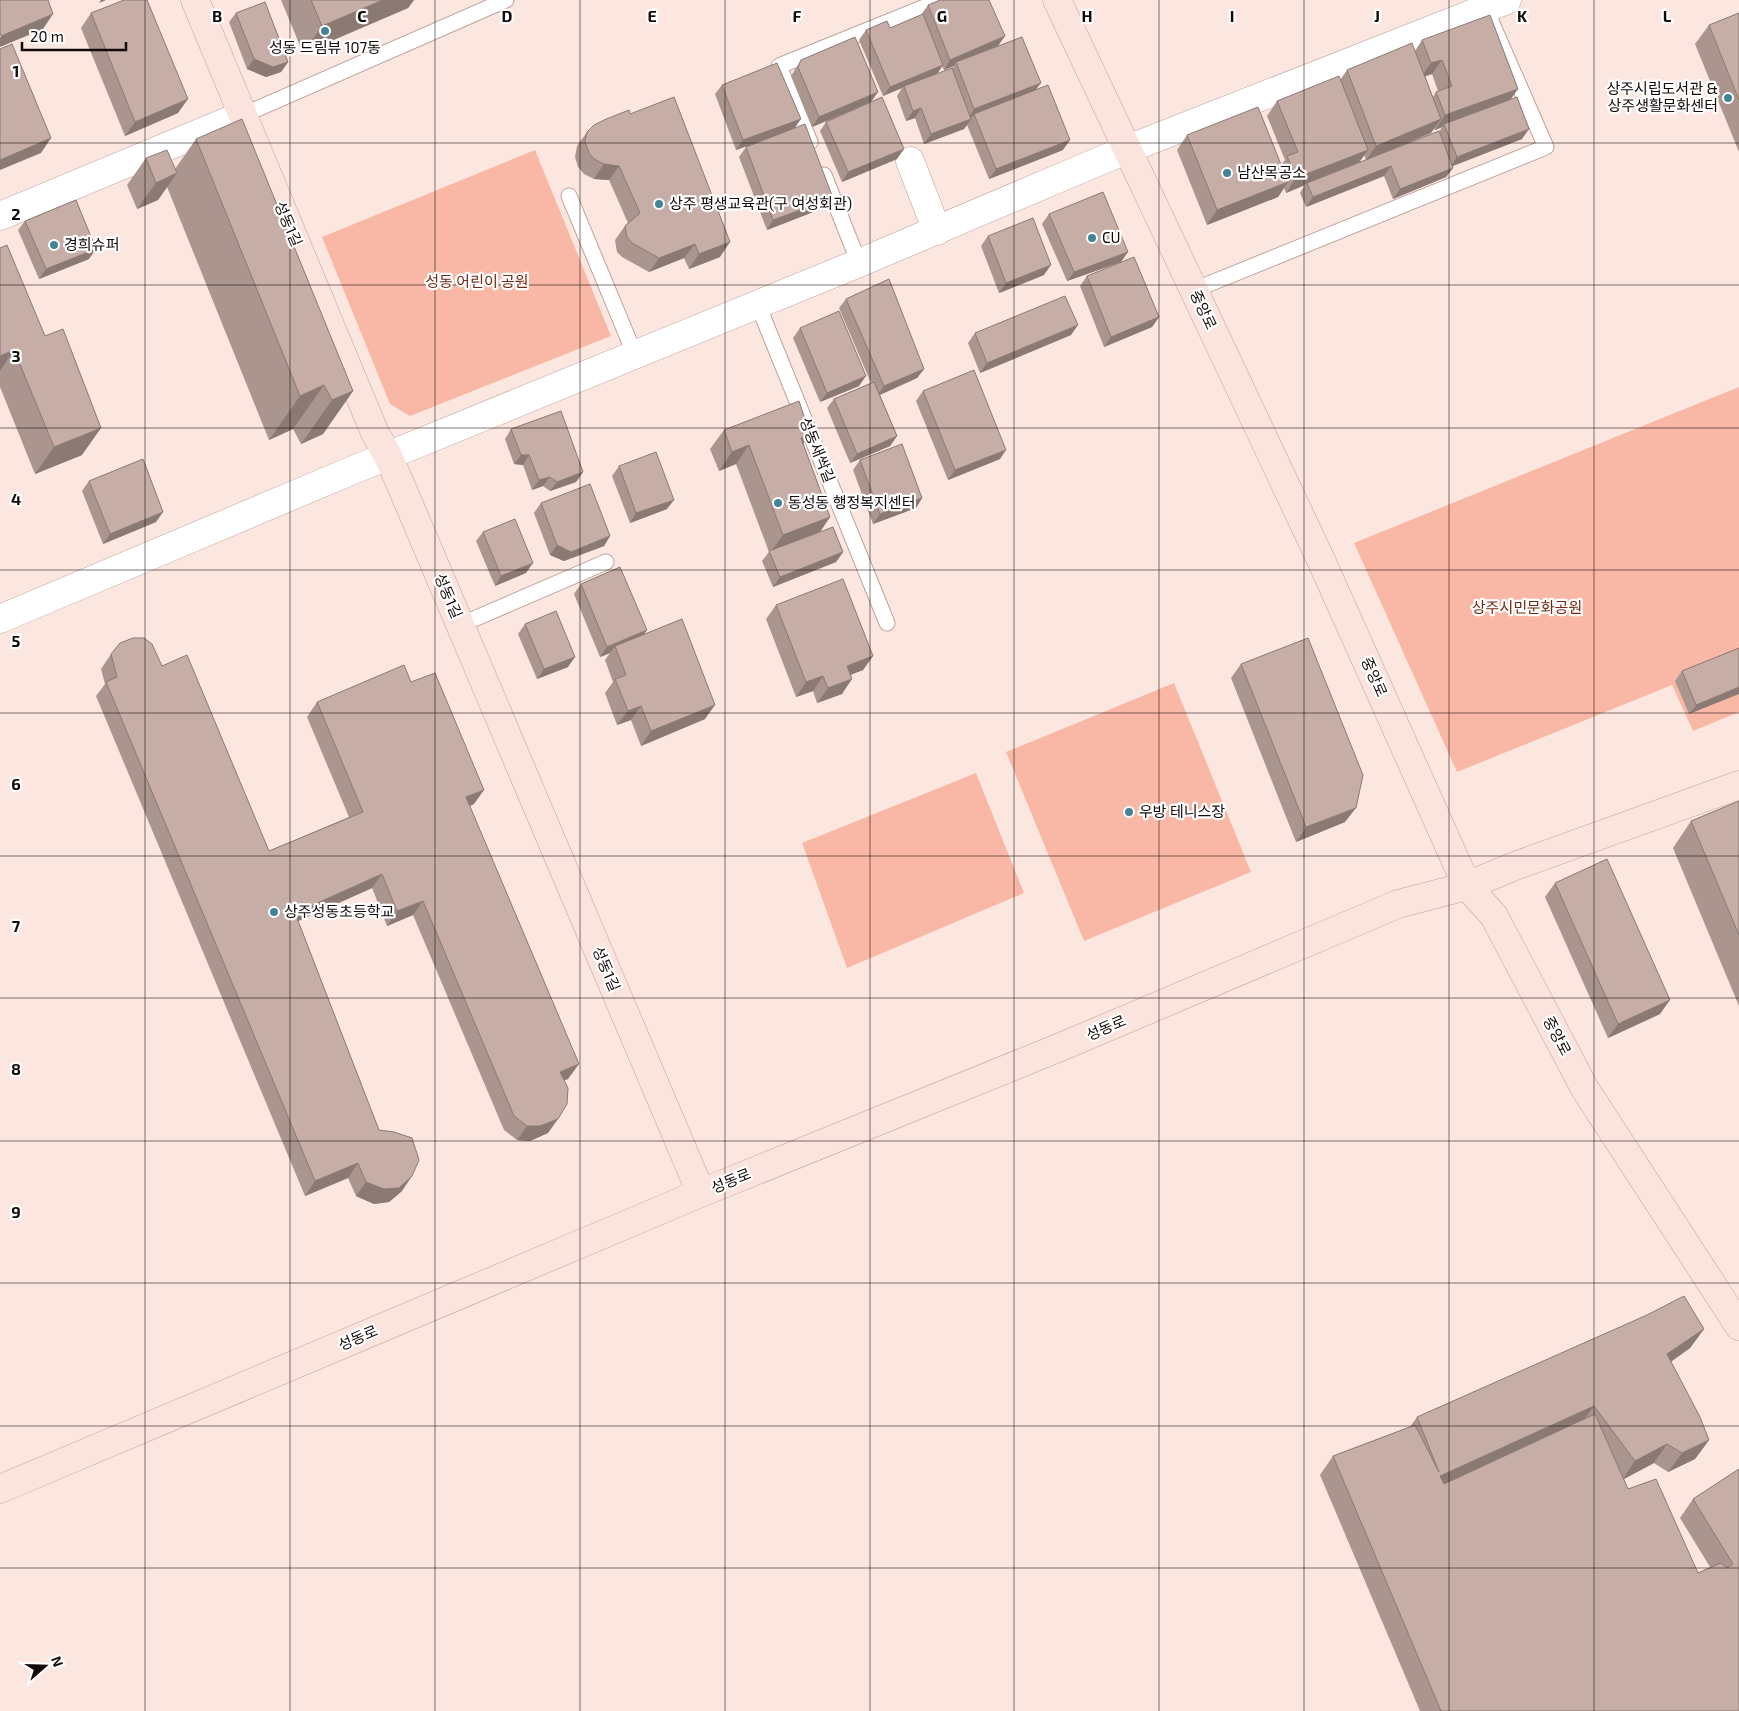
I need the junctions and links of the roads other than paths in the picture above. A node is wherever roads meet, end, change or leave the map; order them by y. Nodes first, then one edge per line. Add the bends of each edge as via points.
1 (195, 0) edge
2 (506, 0) edge
3 (942, 0) edge
4 (1057, 0) edge
5 (1496, 4) edge
6 (243, 115) junction
7 (1128, 149) junction
8 (910, 161) dead end
9 (569, 196) dead end
10 (0, 216) edge
11 (937, 231) junction
12 (860, 263) junction
13 (1194, 290) junction
14 (758, 305) junction
15 (634, 355) junction
16 (388, 456) junction
17 (606, 562) dead end
18 (0, 619) edge
19 (887, 623) dead end
20 (460, 625) junction
21 (1739, 785) edge
22 (1467, 886) junction
23 (701, 1193) junction
24 (1739, 1326) edge
25 (0, 1489) edge

1 - 6 street, 성동1길
2 - 6 lane
3 - 12 lane via 779,66
4 - 7 street, 중앙로
5 - 7 street
5 - 13 lane via 1546,147
6 - 10 street
6 - 16 street, 성동1길 via 371,424
7 - 11 street
7 - 13 street, 중앙로
8 - 11 street
9 - 15 lane
11 - 12 street
12 - 14 street
13 - 22 street, 중앙로 via 1322,560
14 - 15 street
14 - 19 lane, 성동새싹길
15 - 16 street
16 - 18 street
16 - 20 street, 성동1길
17 - 20 lane
20 - 23 street, 성동1길
21 - 22 street, 성동로
22 - 23 street, 성동로 via 1398,904 1064,1046
22 - 24 street, 중앙로 via 1494,916 1585,1089
23 - 25 street, 성동로

